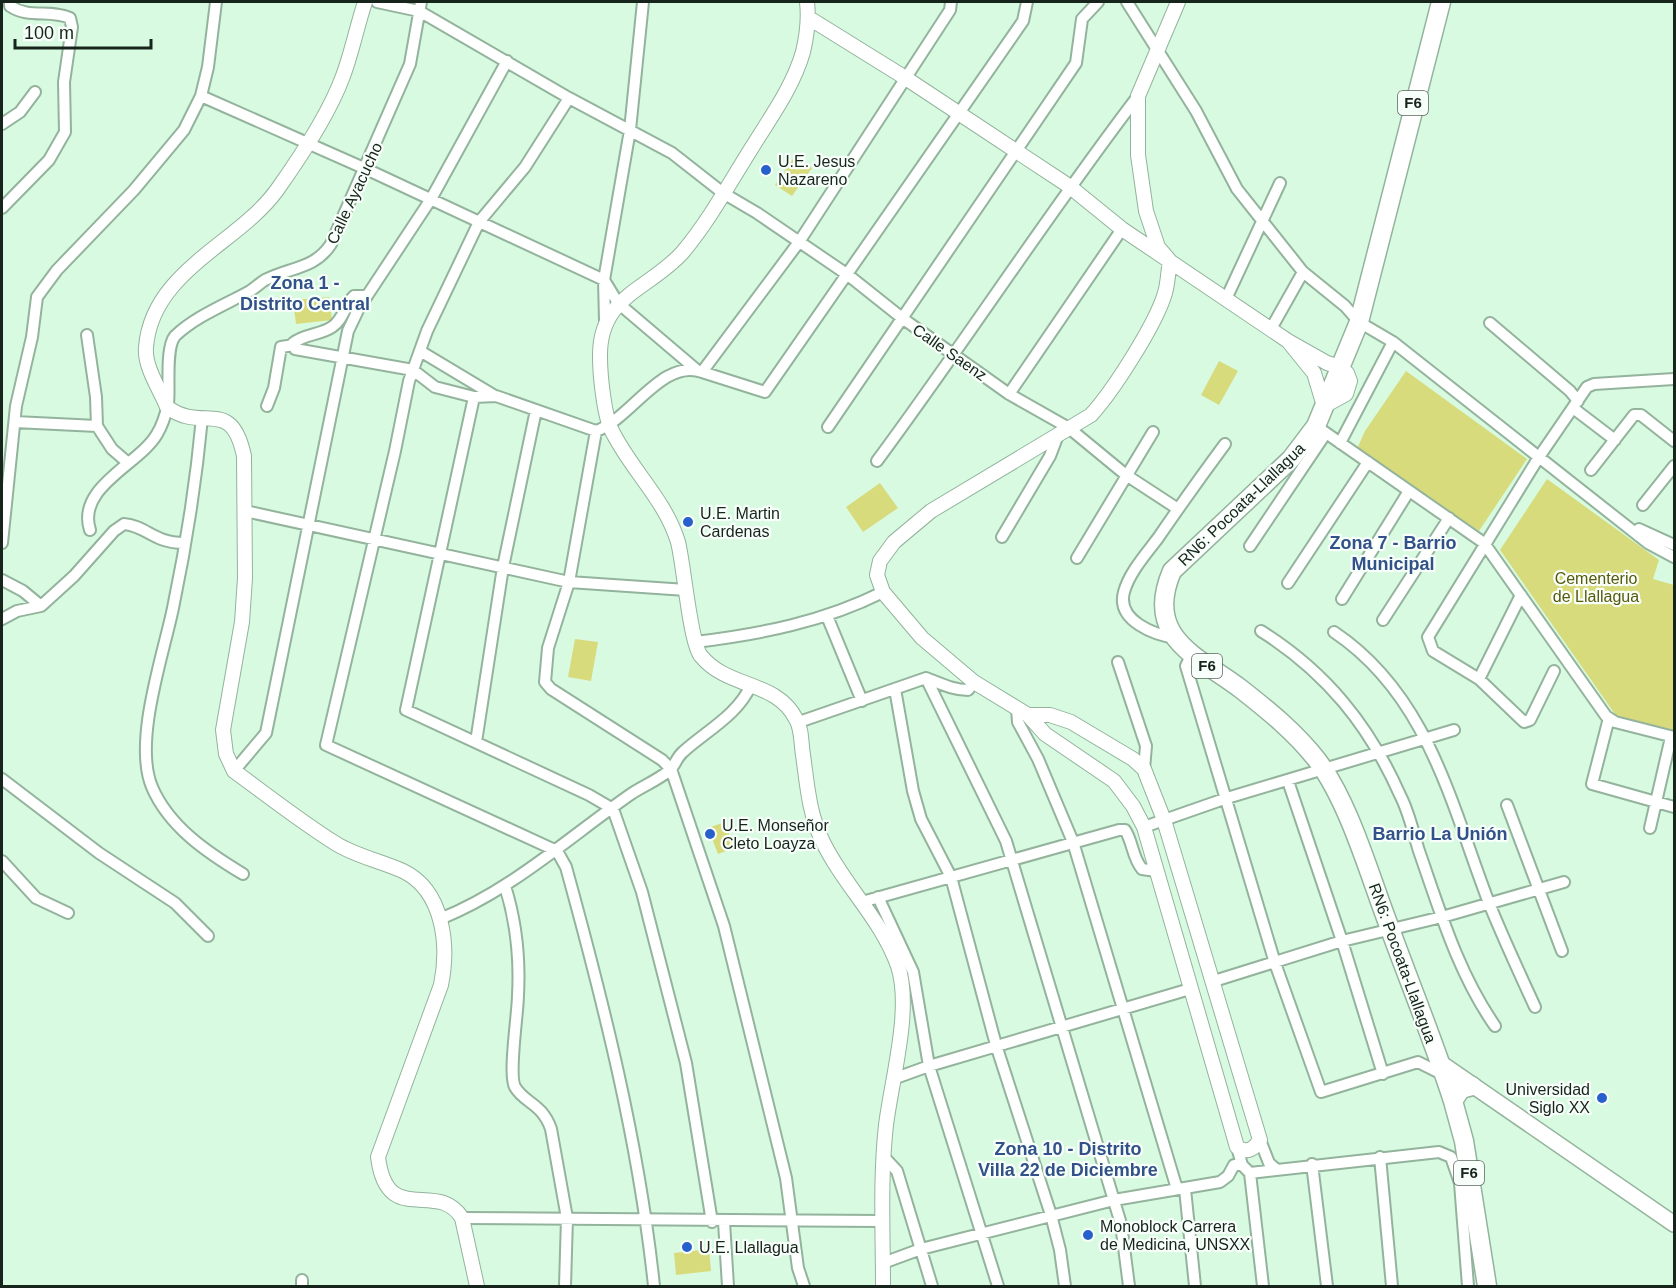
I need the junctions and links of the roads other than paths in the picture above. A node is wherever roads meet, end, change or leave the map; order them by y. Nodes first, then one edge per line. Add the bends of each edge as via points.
1 (10, 2) edge
2 (216, 2) edge
3 (364, 2) edge
4 (377, 2) edge
5 (643, 2) edge
6 (807, 2) edge
7 (951, 2) edge
8 (1027, 2) edge
9 (1098, 2) edge
10 (1126, 2) edge
11 (1187, 2) edge
12 (1441, 2) edge
13 (420, 6) edge
14 (1176, 7) edge
15 (809, 18) junction
16 (1157, 46) junction
17 (507, 61) junction
18 (904, 77) junction
19 (35, 92) dead end
20 (201, 96) junction
21 (1138, 96) junction
22 (569, 99) junction
23 (958, 112) junction
24 (2, 124) edge
25 (630, 130) junction
26 (308, 143) junction
27 (1015, 150) junction
28 (366, 169) junction
29 (1280, 183) dead end
30 (1069, 186) junction
31 (723, 193) junction
32 (431, 199) junction
33 (2, 208) edge
34 (1262, 218) junction
35 (479, 222) junction
36 (1122, 229) junction
37 (799, 242) junction
38 (1170, 261) junction
39 (1304, 272) junction
40 (848, 275) junction
41 (604, 280) junction
42 (367, 296) junction
43 (1226, 299) junction
44 (618, 303) junction
45 (902, 318) junction
46 (605, 321) junction
47 (1359, 322) junction
48 (1490, 322) dead end
49 (1272, 327) junction
50 (87, 335) dead end
51 (1288, 340) junction
52 (1393, 342) junction
53 (294, 345) junction
54 (420, 351) junction
55 (955, 355) junction
56 (344, 356) junction
57 (1340, 364) junction
58 (413, 370) junction
59 (700, 372) junction
60 (1674, 379) edge
61 (1327, 393) junction
62 (1010, 394) junction
63 (496, 396) junction
64 (474, 397) junction
65 (1575, 405) junction
66 (267, 406) dead end
67 (167, 407) junction
68 (536, 410) junction
69 (202, 418) junction
70 (15, 422) junction
71 (97, 426) junction
72 (828, 427) dead end
73 (602, 429) junction
74 (1321, 430) junction
75 (1064, 431) junction
76 (1153, 432) dead end
77 (1615, 440) junction
78 (1674, 441) edge
79 (1340, 442) junction
80 (1225, 444) dead end
81 (1539, 456) junction
82 (877, 461) dead end
83 (127, 462) junction
84 (1368, 462) junction
85 (1674, 466) edge
86 (1591, 470) dead end
87 (1126, 475) junction
88 (1409, 491) junction
89 (1643, 505) dead end
90 (1179, 509) junction
91 (245, 511) junction
92 (1449, 518) junction
93 (1620, 520) junction
94 (309, 525) junction
95 (90, 530) dead end
96 (1002, 537) dead end
97 (375, 538) junction
98 (2, 543) edge
99 (184, 543) junction
100 (1484, 543) junction
101 (1674, 544) edge
102 (1250, 546) dead end
103 (441, 552) junction
104 (1674, 557) edge
105 (1077, 558) dead end
106 (502, 567) junction
107 (2, 580) edge
108 (569, 582) junction
109 (1288, 583) dead end
110 (687, 590) junction
111 (883, 592) junction
112 (1521, 595) junction
113 (1342, 599) dead end
114 (41, 606) junction
115 (826, 616) junction
116 (2, 619) edge
117 (1383, 620) dead end
118 (1261, 631) dead end
119 (1334, 632) dead end
120 (1176, 638) junction
121 (695, 642) junction
122 (1191, 656) junction
123 (1119, 662) dead end
124 (1554, 671) dead end
125 (926, 678) junction
126 (1479, 679) junction
127 (974, 682) junction
128 (751, 685) junction
129 (895, 689) junction
130 (862, 701) junction
131 (1022, 712) junction
132 (1610, 718) junction
133 (798, 722) junction
134 (1454, 730) dead end
135 (1673, 737) edge
136 (1427, 738) junction
137 (476, 742) junction
138 (1378, 753) junction
139 (671, 769) junction
140 (1144, 769) junction
141 (1324, 770) junction
142 (234, 771) junction
143 (2, 779) edge
144 (1288, 781) junction
145 (1227, 798) junction
146 (1656, 804) junction
147 (1507, 805) dead end
148 (1674, 807) edge
149 (613, 810) junction
150 (1164, 820) junction
151 (1144, 827) junction
152 (1650, 828) dead end
153 (1073, 842) junction
154 (557, 851) junction
155 (1012, 860) junction
156 (2, 861) edge
157 (1156, 871) junction
158 (243, 874) dead end
159 (951, 876) junction
160 (1564, 882) dead end
161 (505, 886) junction
162 (1539, 889) junction
163 (878, 897) junction
164 (862, 902) junction
165 (1489, 903) junction
166 (68, 913) dead end
167 (1442, 918) junction
168 (440, 919) junction
169 (1389, 928) junction
170 (208, 936) dead end
171 (1342, 941) junction
172 (1562, 951) dead end
173 (1275, 963) junction
174 (1214, 981) junction
175 (1190, 989) junction
176 (1535, 1007) dead end
177 (1120, 1008) junction
178 (1062, 1026) junction
179 (1495, 1026) dead end
180 (996, 1046) junction
181 (929, 1066) junction
182 (1441, 1069) junction
183 (1383, 1074) junction
184 (893, 1079) junction
185 (1472, 1086) junction
186 (1453, 1101) junction
187 (1260, 1140) junction
188 (1237, 1147) junction
189 (884, 1157) junction
190 (1380, 1157) junction
191 (1312, 1164) junction
192 (1246, 1169) junction
193 (1276, 1169) junction
194 (1181, 1189) junction
195 (1114, 1200) junction
196 (1051, 1215) junction
197 (462, 1218) junction
198 (567, 1218) junction
199 (647, 1220) junction
200 (791, 1220) junction
201 (882, 1221) junction
202 (712, 1222) junction
203 (724, 1222) junction
204 (1674, 1224) edge
205 (982, 1234) junction
206 (921, 1249) junction
207 (883, 1263) junction
208 (477, 1287) edge
209 (565, 1287) edge
210 (654, 1287) edge
211 (728, 1287) edge
212 (804, 1287) edge
213 (883, 1287) edge
214 (932, 1287) edge
215 (998, 1287) edge
216 (1065, 1287) edge
217 (1129, 1287) edge
218 (1195, 1287) edge
219 (1263, 1287) edge
220 (1327, 1287) edge
221 (1392, 1287) edge
222 (1468, 1287) edge
223 (1486, 1287) edge

1 - 33 street via 19,12 63,15 70,18 72,27 64,82 65,132 49,160
2 - 20 street
3 - 26 street via 343,78
4 - 13 street, Calle Saenz
5 - 25 street
6 - 15 street
7 - 18 street via 950,10
8 - 23 street via 1023,21
9 - 27 street via 1082,19 1076,63
10 - 16 street
11 - 14 street
12 - 47 highway, RN6: Pocoata-Llallagua / F6
13 - 17 street, Calle Saenz
13 - 28 street, Calle Ayacucho via 410,64
14 - 16 street
15 - 18 street
15 - 31 street via 803,53 791,83
16 - 21 street
16 - 34 street via 1237,189
17 - 22 street, Calle Saenz
17 - 32 street
18 - 23 street
18 - 37 street
19 - 24 street via 20,112
20 - 26 street
20 - 70 street via 172,145 37,297
21 - 30 street
21 - 38 street via 1138,154 1146,211 1158,247
22 - 25 street, Calle Saenz
22 - 35 street via 525,167
23 - 27 street
23 - 40 street
25 - 31 street, Calle Saenz via 672,153
25 - 41 street
26 - 28 street
26 - 67 street via 261,209 180,277 162,301 146,348 152,374
27 - 30 street
27 - 45 street
28 - 32 street
28 - 67 street, Calle Ayacucho via 323,257 265,280 212,310 174,338 169,355
29 - 34 street
30 - 36 street
30 - 55 street
31 - 37 street, Calle Saenz
31 - 44 street via 679,256
32 - 35 street
32 - 42 street
34 - 39 street
34 - 43 street
35 - 41 street
35 - 54 street
36 - 38 street
36 - 62 street
37 - 40 street, Calle Saenz
37 - 59 street
38 - 43 street
38 - 75 street via 1166,292 1153,321 1105,400 1091,415
39 - 47 street
39 - 49 street
40 - 45 street, Calle Saenz
40 - 59 street via 765,392
41 - 44 street
41 - 46 street
42 - 53 street via 354,296 333,327 301,337
42 - 56 street via 348,331
43 - 49 street
44 - 46 street
44 - 59 street
45 - 55 street, Calle Saenz
45 - 72 street
46 - 73 street via 600,358
47 - 52 street
47 - 57 highway, RN6: Pocoata-Llallagua / F6
48 - 65 street via 1570,392
49 - 51 street
50 - 71 street
51 - 57 street
51 - 61 street
52 - 79 street
52 - 81 street
53 - 56 street via 302,351
53 - 66 street via 281,347
54 - 58 street
54 - 63 street
55 - 62 street, Calle Saenz
55 - 82 street
56 - 58 street
56 - 94 street
57 - 61 highway, RN6: Pocoata-Llallagua / F6
58 - 64 street via 435,387
58 - 97 street
59 - 73 street via 684,370 667,376
60 - 65 street via 1594,384 1587,387
61 - 74 highway, RN6: Pocoata-Llallagua / F6
62 - 75 street, Calle Saenz
63 - 64 street
63 - 68 street
64 - 103 street
65 - 77 street
65 - 81 street
67 - 69 street
67 - 83 street via 157,434
68 - 73 street
68 - 106 street
69 - 91 street via 223,420 240,437
69 - 99 street
70 - 71 street
70 - 98 street
71 - 83 street via 112,449
73 - 108 street
73 - 110 street via 667,513 678,543
74 - 79 street
74 - 102 street
74 - 120 highway, RN6: Pocoata-Llallagua / F6 via 1172,571 1166,611
75 - 87 street, Calle Saenz
75 - 96 street
75 - 111 street via 932,511 894,542 880,561 878,574
76 - 87 street
77 - 78 street via 1634,415 1641,415
77 - 86 street
79 - 84 street
80 - 90 street
81 - 93 street
81 - 100 street
83 - 95 street via 92,503 87,521
84 - 88 street
84 - 109 street
85 - 89 street
87 - 90 street, Calle Saenz
87 - 105 street
88 - 92 street
88 - 113 street
90 - 120 street via 1134,571 1123,594 1125,609 1133,621 1158,636
91 - 94 street
91 - 142 street via 242,622 223,730 226,754
92 - 100 street
92 - 117 street
93 - 101 street
93 - 104 street via 1648,543
94 - 97 street
94 - 142 street via 266,734
97 - 103 street
97 - 154 street via 326,745
99 - 114 street via 166,543 136,525 124,524
99 - 158 street via 144,757 152,788 163,806 206,852
100 - 112 street
100 - 126 street via 1428,637 1432,651
103 - 106 street
103 - 137 street via 406,710
106 - 108 street
106 - 137 street
107 - 114 street
108 - 110 street
108 - 139 street via 548,648 545,682
110 - 121 street
111 - 115 street
111 - 127 street via 922,638
112 - 126 street
112 - 132 street
114 - 116 street
115 - 121 street via 738,638
115 - 130 street
118 - 138 street via 1294,652 1329,685 1351,709
119 - 136 street via 1383,677
120 - 122 highway, RN6: Pocoata-Llallagua / F6
121 - 128 street via 698,653 711,667
122 - 141 highway, RN6: Pocoata-Llallagua / F6 via 1289,728
122 - 145 street via 1186,666
123 - 140 street via 1146,746
124 - 126 street via 1530,720 1524,722
125 - 127 street via 962,690 968,690
125 - 129 street
125 - 155 street
127 - 131 street
128 - 133 street via 775,693
128 - 139 street via 716,728 681,753
129 - 130 street
129 - 159 street via 918,810
130 - 133 street
131 - 140 street via 1071,722
131 - 151 street via 1045,734 1114,781
131 - 153 street via 1018,722
132 - 135 street
132 - 146 street via 1592,784
133 - 164 street via 816,823 835,863
134 - 136 street
135 - 146 street
136 - 138 street
136 - 165 street
137 - 149 street
138 - 141 street
138 - 167 street via 1401,796
139 - 149 street via 629,795
139 - 200 street via 724,926 786,1178
140 - 150 street
141 - 144 street
141 - 169 highway, RN6: Pocoata-Llallagua / F6 via 1358,843
142 - 168 street via 338,845 405,872 421,886
143 - 170 street via 99,853 175,903
144 - 145 street
144 - 171 street
145 - 150 street
145 - 173 street
146 - 148 street
146 - 152 street
147 - 162 street
149 - 154 street
149 - 202 street via 642,892 686,1063
150 - 151 street
150 - 174 street
151 - 157 street
153 - 155 street
153 - 157 street via 1125,830 1137,863 1147,872
153 - 177 street
154 - 161 street
154 - 199 street via 566,867 607,1017
155 - 159 street
155 - 178 street
156 - 166 street via 36,898
157 - 175 street
159 - 163 street
159 - 180 street
160 - 162 street
161 - 168 street
161 - 198 street via 518,951 515,1087 547,1117
162 - 165 street
162 - 172 street
163 - 164 street
163 - 181 street via 913,972
164 - 184 street via 888,942 904,990
165 - 167 street
165 - 176 street
167 - 169 street
167 - 179 street via 1464,975
168 - 197 street via 446,961 441,985 378,1157 388,1191 406,1200 446,1203
169 - 171 street
169 - 182 highway, RN6: Pocoata-Llallagua / F6
171 - 173 street
171 - 183 street
173 - 174 street
173 - 183 street via 1321,1092
174 - 187 street
175 - 177 street
175 - 188 street
177 - 178 street
177 - 194 street
178 - 180 street
178 - 195 street
180 - 181 street
180 - 196 street
181 - 184 street
181 - 205 street
182 - 183 street via 1418,1062
182 - 185 main road
182 - 186 highway, RN6: Pocoata-Llallagua / F6
184 - 189 street
185 - 186 highway via 1461,1089
185 - 204 main road
186 - 223 highway, RN6: Pocoata-Llallagua / F6 via 1464,1141
187 - 188 street via 1250,1150
187 - 193 street via 1269,1163
188 - 192 street
189 - 201 street
189 - 206 street via 897,1171
190 - 191 street
190 - 221 street
190 - 222 street via 1439,1152 1451,1157 1460,1183
191 - 193 street
191 - 220 street
192 - 193 street
192 - 194 street via 1233,1165 1220,1182
192 - 219 street
194 - 195 street
194 - 218 street
195 - 196 street
195 - 217 street
196 - 205 street
196 - 216 street
197 - 198 street
197 - 208 street
198 - 199 street
198 - 209 street
199 - 202 street
199 - 210 street
200 - 201 street
200 - 203 street
200 - 212 street
201 - 207 street
202 - 203 street
203 - 211 street
205 - 206 street
205 - 215 street
206 - 207 street
206 - 214 street
207 - 213 street

